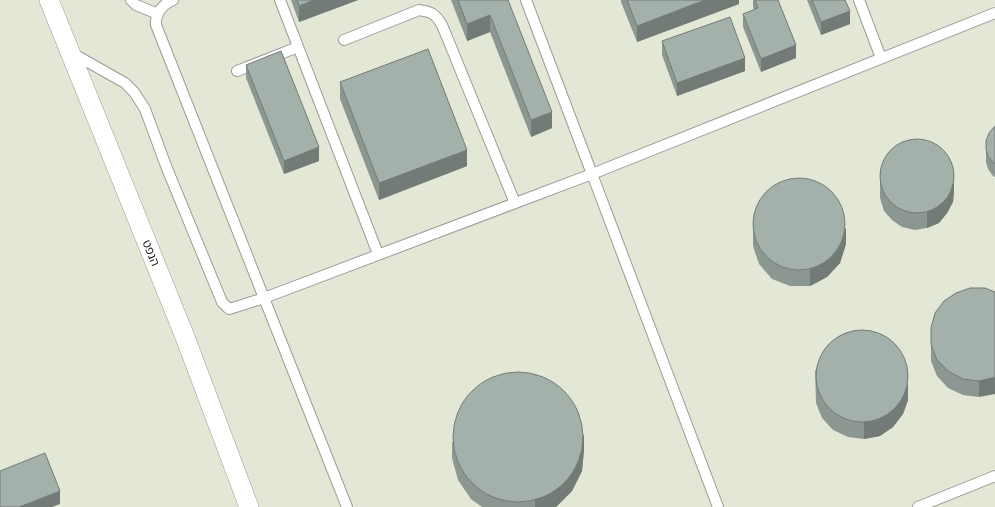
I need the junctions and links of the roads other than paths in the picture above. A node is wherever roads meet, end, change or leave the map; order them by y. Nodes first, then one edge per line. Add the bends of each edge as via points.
1 (49, 0) edge
2 (131, 0) edge
3 (173, 0) edge
4 (280, 0) edge
5 (526, 0) edge
6 (859, 0) edge
7 (995, 13) edge
8 (158, 14) junction
9 (344, 40) dead end
10 (298, 47) junction
11 (70, 52) junction
12 (881, 58) junction
13 (237, 71) dead end
14 (592, 174) junction
15 (515, 203) junction
16 (378, 254) junction
17 (264, 298) junction
18 (995, 476) edge
19 (249, 507) edge
20 (347, 507) edge
21 (718, 507) edge
22 (918, 507) edge

1 - 11 street, הנפט
2 - 8 lane via 136,5
3 - 8 lane via 167,2
4 - 10 lane
5 - 14 lane
6 - 12 lane
7 - 12 lane
8 - 17 lane via 156,25
9 - 15 lane via 419,10 437,16
10 - 13 lane
10 - 16 lane
11 - 17 lane via 125,83 134,92 144,109 222,302 229,309
11 - 19 street, הנפט via 185,337
12 - 14 lane
14 - 15 lane
14 - 21 lane
15 - 16 lane
16 - 17 lane
17 - 20 lane
18 - 22 lane

